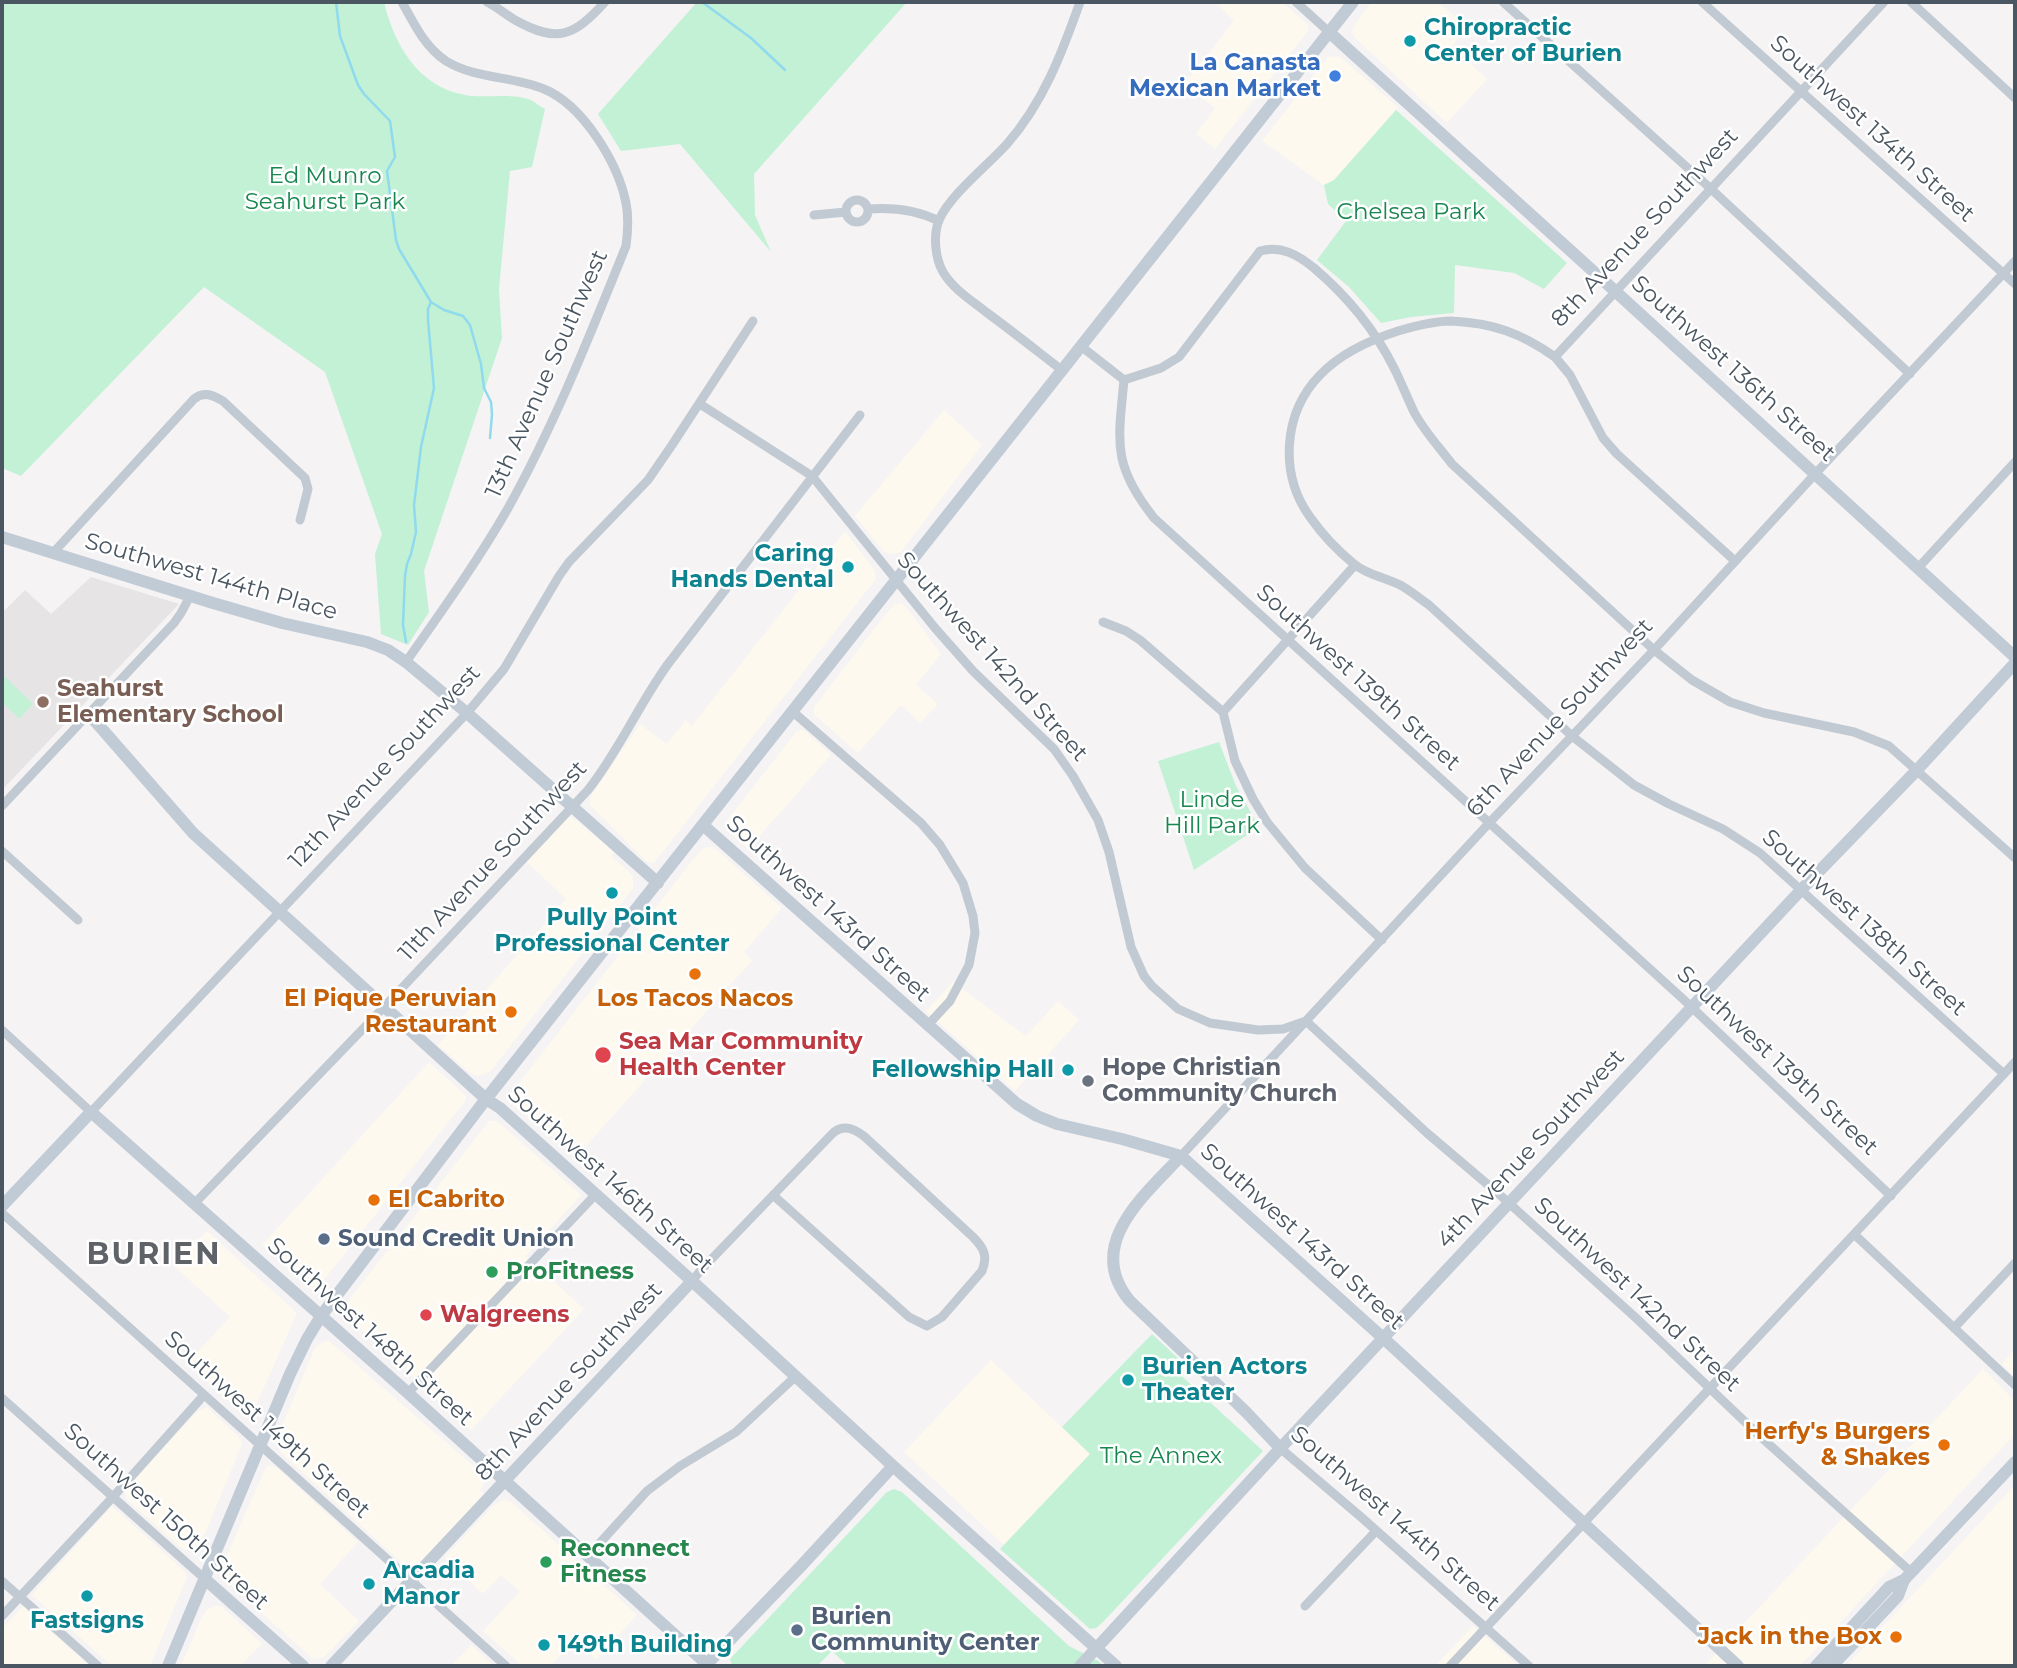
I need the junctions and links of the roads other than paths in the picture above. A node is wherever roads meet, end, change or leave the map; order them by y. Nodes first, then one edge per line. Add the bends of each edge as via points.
1 (402, 2) edge
2 (487, 2) edge
3 (605, 2) edge
4 (1080, 2) edge
5 (1296, 2) edge
6 (1353, 2) edge
7 (1503, 2) edge
8 (1702, 2) edge
9 (1884, 2) edge
10 (1911, 2) edge
11 (1329, 32) junction
12 (1801, 90) junction
13 (2015, 98) edge
14 (1710, 188) junction
15 (868, 209) junction
16 (845, 212) junction
17 (814, 215) dead end
18 (939, 221) junction
19 (2015, 261) edge
20 (2004, 274) junction
21 (2015, 285) edge
22 (1615, 290) junction
23 (752, 321) dead end
24 (1377, 338) junction
25 (1082, 347) junction
26 (1555, 357) junction
27 (1063, 371) junction
28 (1910, 374) junction
29 (1124, 380) junction
30 (700, 404) junction
31 (860, 415) dead end
32 (2015, 462) edge
33 (1816, 473) junction
34 (812, 476) junction
35 (300, 520) dead end
36 (2, 537) edge
37 (53, 553) junction
38 (1735, 562) junction
39 (1356, 565) junction
40 (1919, 568) junction
41 (895, 581) junction
42 (190, 596) junction
43 (1103, 622) dead end
44 (1288, 641) junction
45 (1654, 650) junction
46 (2015, 657) edge
47 (406, 662) junction
48 (2015, 663) edge
49 (792, 711) junction
50 (1223, 712) junction
51 (88, 713) junction
52 (467, 713) junction
53 (1572, 736) junction
54 (1917, 770) junction
55 (2, 806) edge
56 (572, 806) junction
57 (1490, 822) junction
58 (703, 825) junction
59 (2, 851) edge
60 (2015, 858) edge
61 (658, 883) junction
62 (1801, 890) junction
63 (280, 911) junction
64 (78, 920) dead end
65 (1382, 940) junction
66 (384, 1006) junction
67 (1692, 1007) junction
68 (1306, 1021) junction
69 (927, 1026) junction
70 (2, 1030) edge
71 (2015, 1062) edge
72 (2004, 1074) junction
73 (486, 1099) junction
74 (91, 1112) junction
75 (1181, 1156) junction
76 (596, 1194) junction
77 (773, 1195) junction
78 (1891, 1196) junction
79 (1509, 1203) junction
80 (194, 1204) junction
81 (1136, 1204) joint
82 (2, 1206) edge
83 (2, 1213) edge
84 (1855, 1235) junction
85 (2015, 1263) edge
86 (692, 1281) junction
87 (321, 1316) junction
88 (1954, 1328) junction
89 (1384, 1338) junction
90 (796, 1376) junction
91 (2015, 1385) edge
92 (1709, 1389) junction
93 (408, 1393) junction
94 (204, 1395) junction
95 (2, 1398) edge
96 (261, 1445) junction
97 (1280, 1448) junction
98 (2015, 1462) edge
99 (893, 1466) junction
100 (505, 1481) junction
101 (113, 1498) junction
102 (1585, 1523) junction
103 (1377, 1531) junction
104 (588, 1556) junction
105 (1908, 1576) junction
106 (206, 1580) junction
107 (2, 1581) edge
108 (411, 1581) junction
109 (20, 1597) junction
110 (1305, 1606) dead end
111 (2, 1616) edge
112 (1488, 1628) junction
113 (1097, 1648) junction
114 (98, 1666) edge
115 (169, 1666) edge
116 (303, 1666) edge
117 (331, 1666) edge
118 (506, 1666) edge
119 (707, 1666) edge
120 (1080, 1666) edge
121 (1116, 1666) edge
122 (1450, 1666) edge
123 (1529, 1666) edge
124 (1738, 1666) edge
125 (1816, 1666) edge
126 (1832, 1666) edge

1 - 47 street, 13th Avenue Southwest via 424,40 449,62 543,88 566,102 588,125 612,165 629,227 626,246 568,384 507,509
2 - 3 street via 516,20 558,35 578,28
4 - 18 street via 1034,108
5 - 11 street, Southwest 136th Street
6 - 11 street
7 - 14 street
8 - 12 street, Southwest 134th Street
9 - 12 street, 8th Avenue Southwest
10 - 13 street
11 - 22 street, Southwest 136th Street
11 - 25 street
12 - 14 street, 8th Avenue Southwest
12 - 20 street, Southwest 134th Street
14 - 22 street, 8th Avenue Southwest
14 - 28 street
15 - 16 street via 858,200 847,205
15 - 16 street via 867,217 856,223
15 - 18 street via 909,210
16 - 17 street
18 - 27 street via 936,244 948,280
19 - 20 street, 6th Avenue Southwest
20 - 21 street, Southwest 134th Street
20 - 28 street, 6th Avenue Southwest
22 - 26 street, 8th Avenue Southwest
22 - 33 street, Southwest 136th Street
23 - 30 street, 12th Avenue Southwest
24 - 26 street, 8th Avenue Southwest via 1449,321 1514,333
24 - 29 street via 1350,302 1308,264 1278,248 1260,251 1179,356 1161,368
24 - 39 street, 8th Avenue Southwest via 1347,353 1309,388 1299,406 1288,458 1308,514
24 - 45 street via 1415,413 1452,464
25 - 27 street
25 - 29 street
26 - 38 street via 1617,454
27 - 41 street
28 - 33 street, 6th Avenue Southwest
29 - 44 street, Southwest 139th Street via 1119,441 1128,481 1139,499
30 - 34 street, Southwest 142nd Street
30 - 52 street, 12th Avenue Southwest via 648,480 569,562 504,670
31 - 34 street, 11th Avenue Southwest
32 - 40 street
33 - 38 street, 6th Avenue Southwest
33 - 40 street, Southwest 136th Street
34 - 41 street, Southwest 142nd Street
34 - 56 street, 11th Avenue Southwest via 653,684 606,765
35 - 37 street via 308,489 305,478 223,401 203,394
36 - 37 street, Southwest 144th Place
37 - 42 street, Southwest 144th Place
38 - 45 street, 6th Avenue Southwest
39 - 44 street
39 - 53 street, Southwest 138th Street via 1429,604
40 - 46 street, Southwest 136th Street
41 - 49 street
41 - 68 street, Southwest 142nd Street via 973,671 1055,749 1073,776 1104,836 1131,947 1152,986 1178,1009 1210,1023 1283,1030
42 - 47 street, Southwest 144th Place via 367,642
42 - 51 street via 174,623
43 - 50 street via 1140,640
44 - 50 street
44 - 57 street, Southwest 139th Street
45 - 53 street, 6th Avenue Southwest
45 - 54 street via 1730,702 1878,740
47 - 52 street
48 - 54 street, 4th Avenue Southwest
49 - 58 street
49 - 69 street via 921,823 963,883 975,933 969,965 950,1001
50 - 65 street via 1235,761 1267,822 1305,868
51 - 55 street
51 - 63 street, Southwest 146th Street via 193,833
52 - 56 street
52 - 63 street, 12th Avenue Southwest
53 - 57 street, 6th Avenue Southwest
53 - 62 street, Southwest 138th Street via 1634,785 1745,842
54 - 60 street
54 - 62 street, 4th Avenue Southwest
56 - 61 street
56 - 66 street, 11th Avenue Southwest
57 - 65 street, 6th Avenue Southwest
57 - 67 street, Southwest 139th Street
58 - 61 street
58 - 69 street, Southwest 143rd Street
59 - 64 street
61 - 73 street
62 - 67 street, 4th Avenue Southwest
62 - 72 street, Southwest 138th Street
63 - 66 street, Southwest 146th Street
63 - 74 street, 12th Avenue Southwest
65 - 68 street, 6th Avenue Southwest
66 - 73 street, Southwest 146th Street
66 - 80 street, 11th Avenue Southwest
67 - 78 street, Southwest 139th Street
67 - 79 street, 4th Avenue Southwest
68 - 75 street, 6th Avenue Southwest
68 - 79 street, Southwest 142nd Street
69 - 75 street, Southwest 143rd Street via 1037,1116
70 - 74 street, Southwest 148th Street
71 - 72 street
72 - 78 street
73 - 76 street, Southwest 146th Street
73 - 87 street
74 - 80 street, Southwest 148th Street
74 - 82 street, 12th Avenue Southwest
75 - 81 street, 6th Avenue Southwest
75 - 89 street, Southwest 143rd Street
76 - 86 street, Southwest 146th Street
76 - 93 street
77 - 77 street, 8th Avenue Southwest via 909,1317 927,1326 942,1317 982,1271 982,1245 850,1129 839,1128
77 - 86 street, 8th Avenue Southwest
78 - 84 street
79 - 89 street, 4th Avenue Southwest
79 - 92 street, Southwest 142nd Street
80 - 87 street, Southwest 148th Street
81 - 97 street, Southwest 144th Street via 1119,1231 1114,1252 1116,1277 1125,1294
83 - 94 street, Southwest 149th Street
84 - 88 street
84 - 92 street
85 - 88 street
86 - 90 street, Southwest 146th Street
86 - 100 street, 8th Avenue Southwest
87 - 93 street, Southwest 148th Street
87 - 96 street via 290,1374
88 - 91 street
89 - 97 street, 4th Avenue Southwest
89 - 102 street, Southwest 143rd Street
90 - 99 street, Southwest 146th Street
90 - 104 street via 736,1432 647,1491
92 - 102 street
92 - 105 street, Southwest 142nd Street
93 - 100 street, Southwest 148th Street
94 - 96 street, Southwest 149th Street
94 - 101 street
95 - 101 street, Southwest 150th Street
96 - 106 street
96 - 108 street, Southwest 149th Street
97 - 103 street, Southwest 144th Street
97 - 113 street, 4th Avenue Southwest
98 - 105 street
99 - 113 street, Southwest 146th Street
99 - 119 street
100 - 104 street, Southwest 148th Street
100 - 108 street, 8th Avenue Southwest
101 - 106 street, Southwest 150th Street
101 - 109 street
102 - 112 street
102 - 124 street, Southwest 143rd Street
103 - 110 street
103 - 112 street, Southwest 144th Street
104 - 119 street, Southwest 148th Street
105 - 125 street via 1889,1587
105 - 126 street via 1898,1595
106 - 115 street
106 - 116 street, Southwest 150th Street
107 - 109 street
108 - 117 street, 8th Avenue Southwest
108 - 118 street, Southwest 149th Street
109 - 111 street
109 - 114 street
112 - 122 street
112 - 123 street, Southwest 144th Street
113 - 120 street, 4th Avenue Southwest
113 - 121 street, Southwest 146th Street

